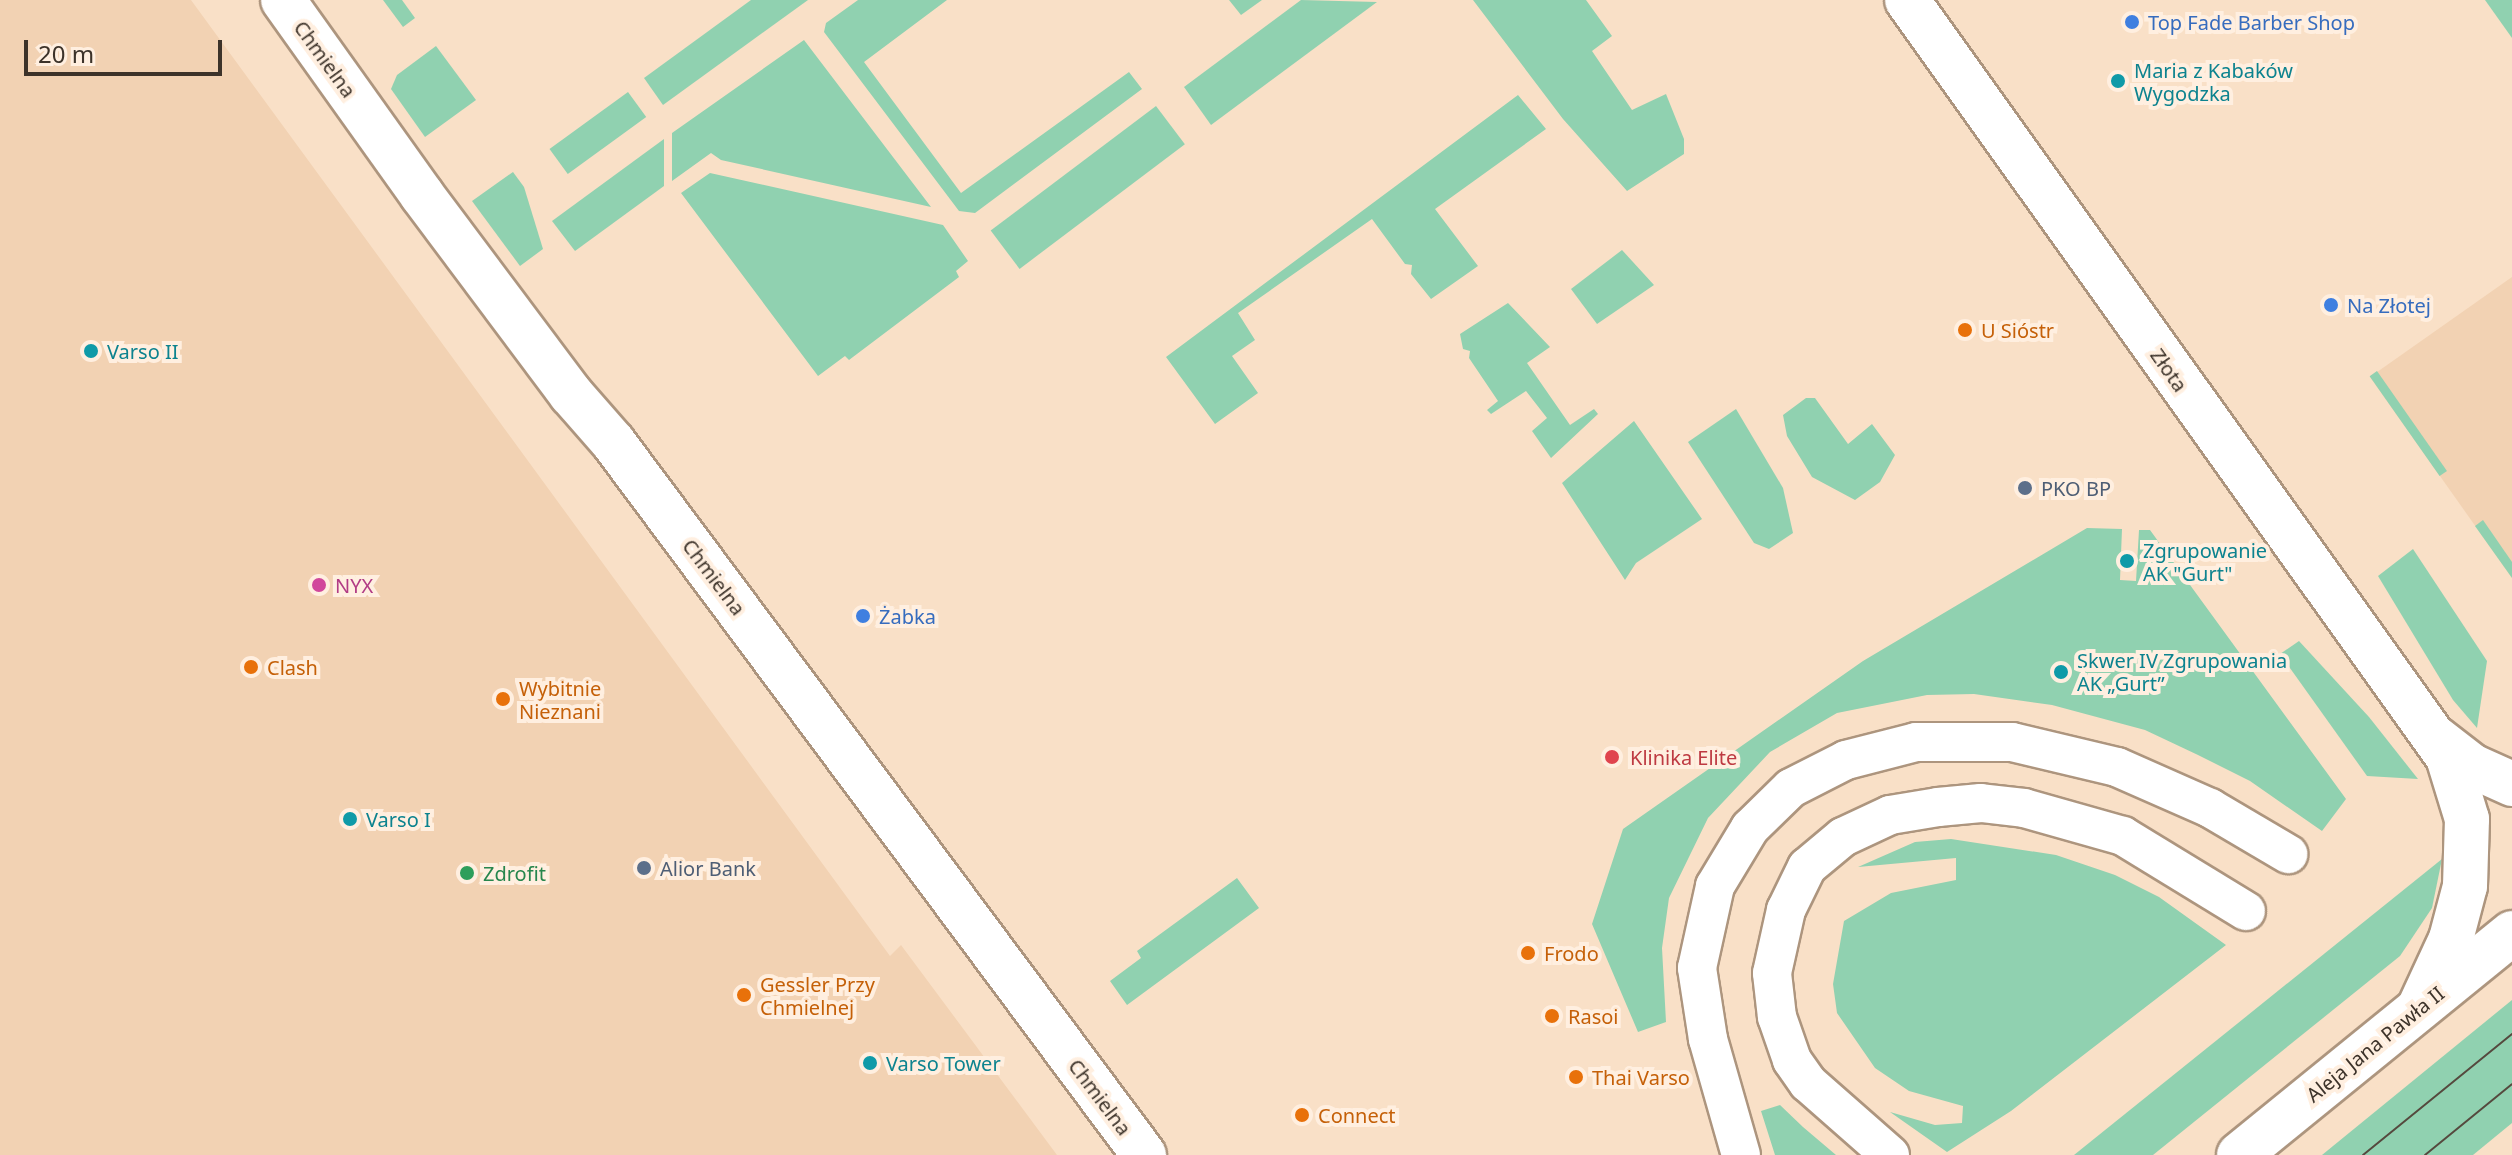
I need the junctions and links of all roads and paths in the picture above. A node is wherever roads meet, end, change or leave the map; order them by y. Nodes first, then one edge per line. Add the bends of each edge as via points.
1 (283, 0) edge
2 (1907, 0) edge
3 (2435, 738) junction
4 (2512, 784) edge
5 (2288, 854) dead end
6 (2246, 911) dead end
7 (2512, 933) edge
8 (2419, 1008) junction
9 (1144, 1155) edge
10 (1741, 1155) edge
11 (1890, 1155) edge
12 (2239, 1155) edge

1 - 9 street, Chmielna via 422,195 613,442
2 - 3 street, Złota
3 - 4 street, Złota via 2472,766
3 - 8 street, Złota via 2463,797 2468,857 2451,939
5 - 10 lane via 2210,808 2117,767 2012,742 1916,742 1846,760 1791,788 1750,828 1715,886 1697,968 1708,1039
6 - 11 lane via 2123,836 2024,808 1981,803 1914,811 1890,815 1843,837 1807,867 1786,910 1772,973 1777,1017 1792,1060 1808,1083
7 - 8 street, Aleja Jana Pawła II
8 - 12 street, Aleja Jana Pawła II

